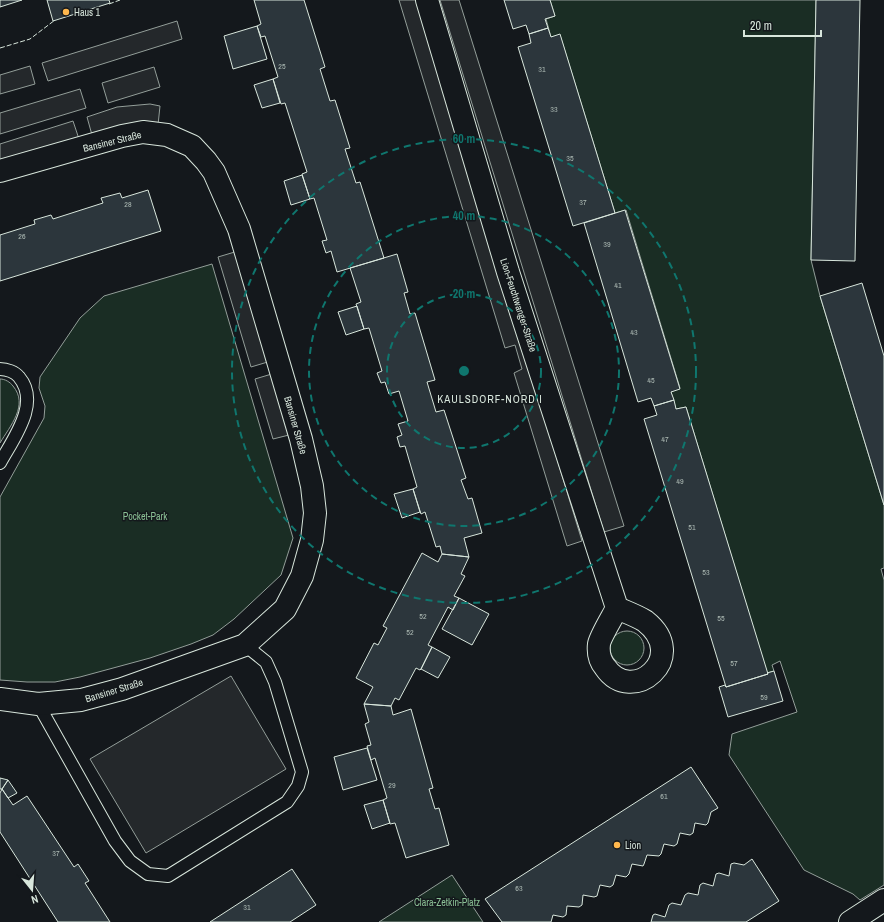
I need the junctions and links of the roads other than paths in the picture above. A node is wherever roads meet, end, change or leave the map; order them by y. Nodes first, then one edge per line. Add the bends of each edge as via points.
1 (427, 0) edge
2 (0, 171) edge
3 (0, 369) edge
4 (0, 463) edge
5 (617, 608) dead end
6 (245, 645) junction
7 (0, 699) edge
8 (38, 704) junction
9 (884, 900) edge
10 (850, 922) edge

1 - 5 street, Lion-Feuchtwanger-Straße via 508,272
2 - 6 street, Bansiner Straße via 143,132 167,135 192,146 214,172 239,229 301,439 312,486 314,513 312,540 302,576 285,608
3 - 4 lane via 15,373 28,392 27,411
6 - 8 street, Bansiner Straße via 122,689 81,700
6 - 8 lane via 266,662 275,682 302,772 298,786 287,802 168,876 148,874 130,861 87,793
7 - 8 street, Bansiner Straße
9 - 10 street

